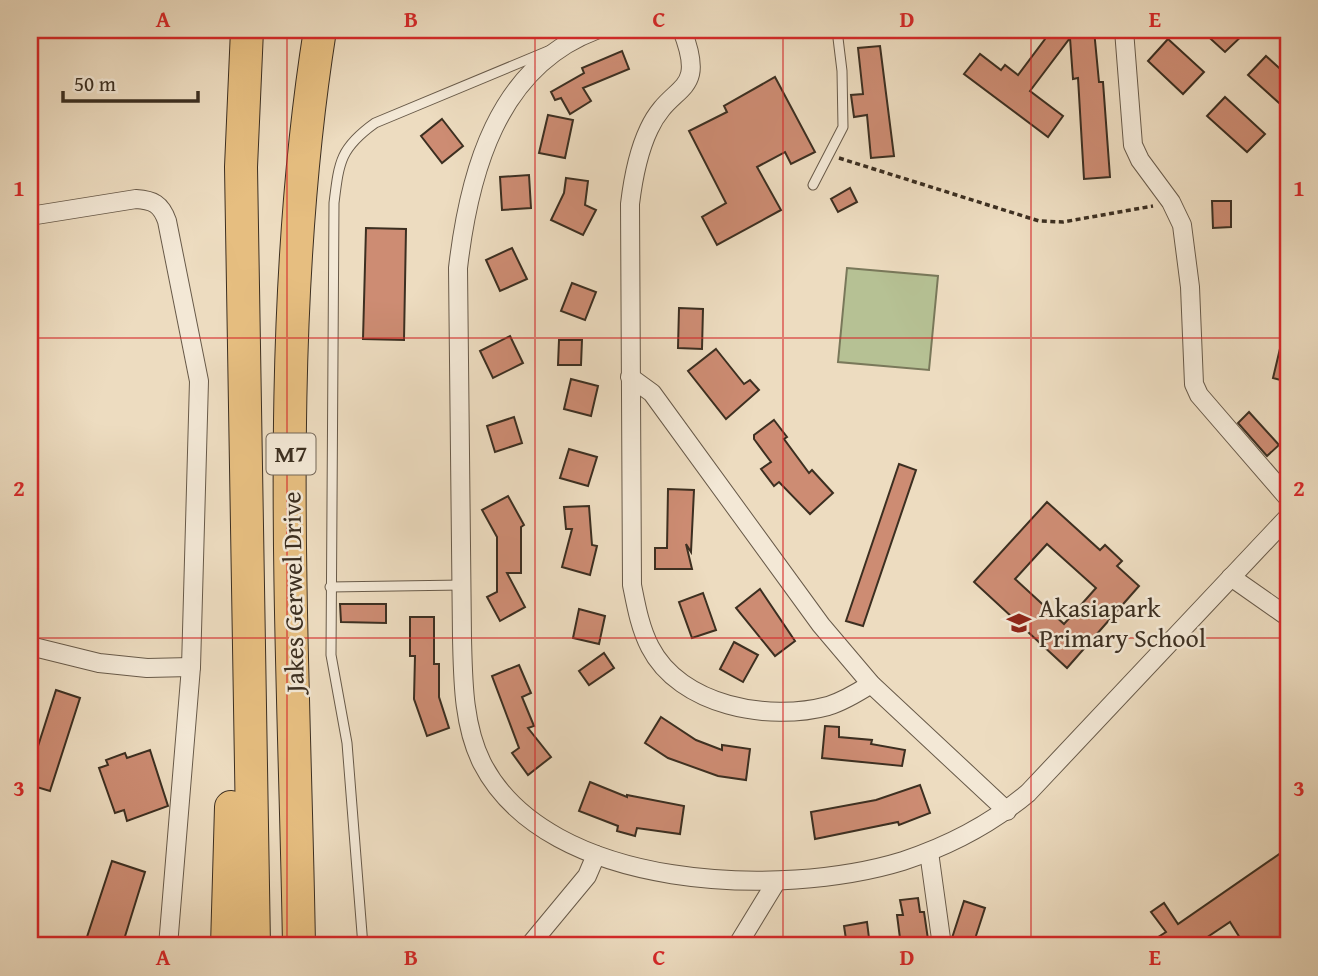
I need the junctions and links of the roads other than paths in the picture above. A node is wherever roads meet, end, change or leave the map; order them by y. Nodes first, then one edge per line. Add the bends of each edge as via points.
1 (247, 30) edge
2 (320, 30) edge
3 (596, 30) edge
4 (682, 30) edge
5 (837, 30) edge
6 (1124, 30) edge
7 (566, 44) junction
8 (813, 185) dead end
9 (30, 216) edge
10 (630, 377) junction
11 (245, 477) junction
12 (1288, 498) edge
13 (1288, 517) edge
14 (1231, 577) junction
15 (463, 585) junction
16 (330, 587) junction
17 (1288, 617) edge
18 (30, 646) edge
19 (191, 667) junction
20 (871, 684) junction
21 (296, 743) junction
22 (1007, 811) junction
23 (929, 852) junction
24 (596, 855) junction
25 (776, 882) junction
26 (168, 946) edge
27 (227, 946) edge
28 (254, 946) edge
29 (299, 946) edge
30 (320, 946) edge
31 (363, 946) edge
32 (529, 946) edge
33 (737, 946) edge
34 (942, 946) edge

1 - 11 highway, Jakes Gerwel Drive / M7 via 241,148
2 - 21 highway, Jakes Gerwel Drive / M7 via 300,190 292,324
3 - 7 street
4 - 10 street via 691,54 690,76 649,128 634,176
5 - 8 lane via 843,127
6 - 12 street via 1133,145 1182,225 1194,384
7 - 15 street via 525,77 503,107 487,140 462,232 457,313
7 - 16 lane via 375,123 353,139 344,154 334,203
9 - 19 street via 136,199 158,205 167,221 198,381
10 - 20 street via 652,393 821,625
10 - 20 street via 632,584 650,648 663,665 702,694 735,708 826,706
11 - 27 highway via 237,531
11 - 28 highway, Jakes Gerwel Drive / M7
13 - 14 street
14 - 17 street
14 - 22 street via 1052,770
15 - 16 lane
15 - 24 street via 465,699 482,763 507,799 534,823
16 - 31 lane via 331,655 347,743
18 - 19 street via 99,663
19 - 26 street
20 - 22 street
21 - 29 highway, Jakes Gerwel Drive / M7
21 - 30 highway via 306,780
22 - 23 street
23 - 25 street via 869,868
23 - 34 street
24 - 25 street via 677,874
24 - 32 street via 587,876
25 - 33 street

